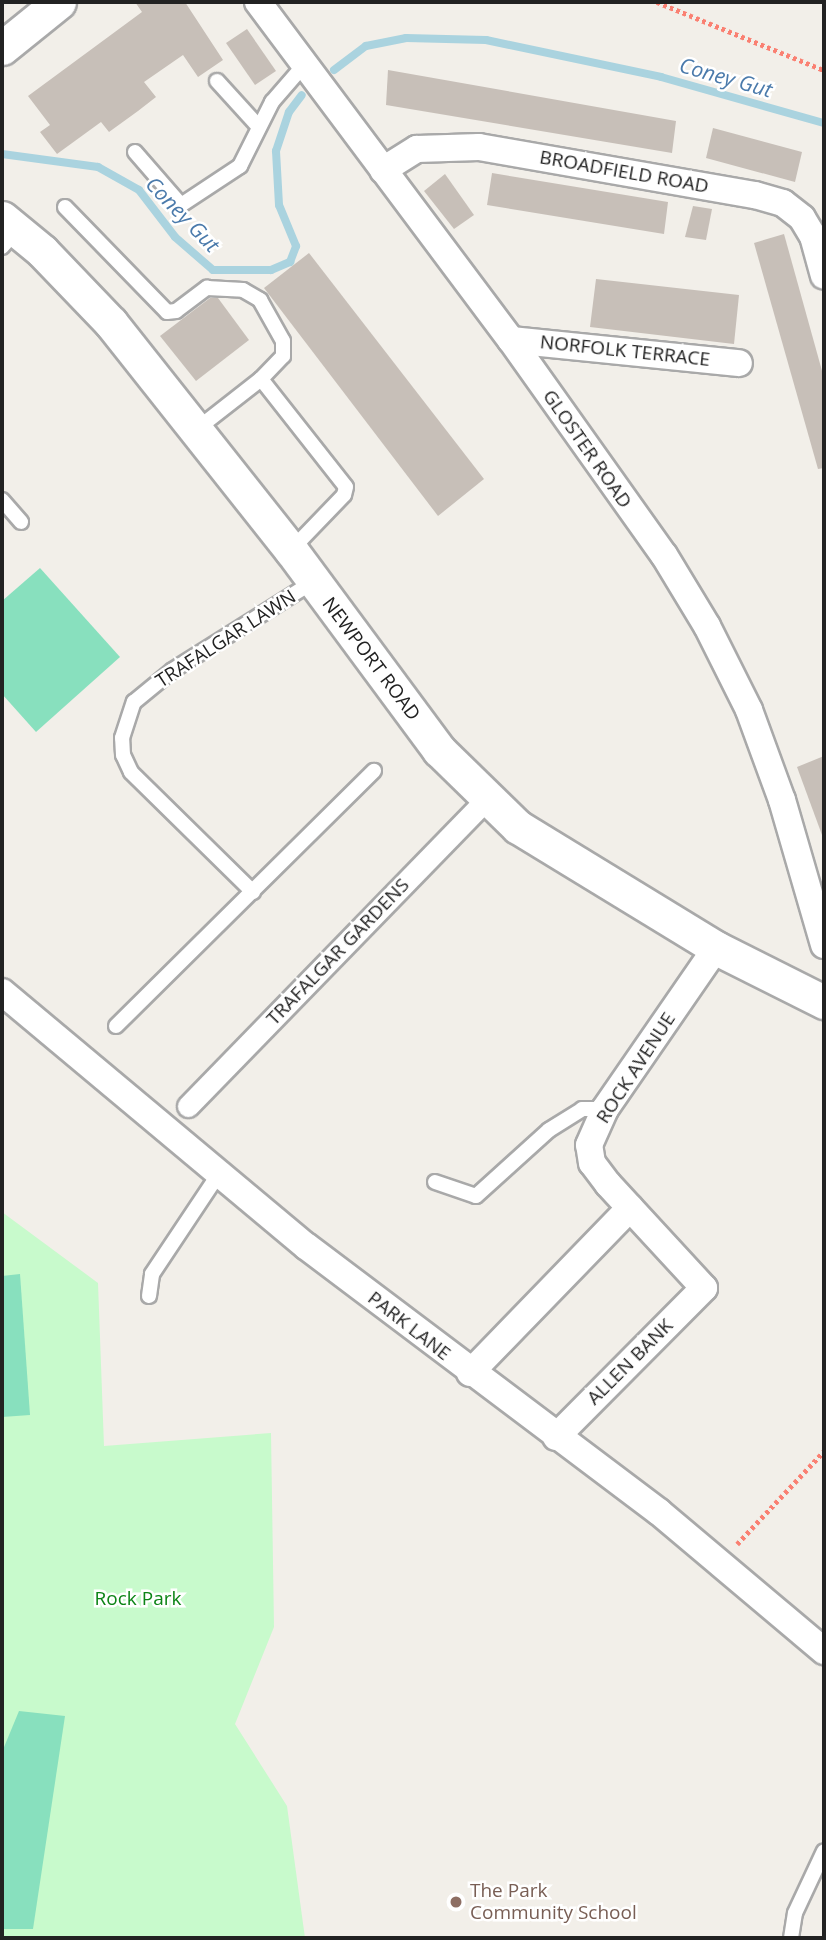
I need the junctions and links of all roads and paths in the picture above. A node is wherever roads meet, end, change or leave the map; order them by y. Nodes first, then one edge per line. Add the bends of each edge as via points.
1 (59, 2) edge
2 (258, 2) edge
3 (657, 2) edge
4 (2, 48) edge
5 (304, 65) junction
6 (824, 70) edge
7 (217, 81) dead end
8 (258, 126) junction
9 (135, 152) dead end
10 (383, 170) junction
11 (65, 207) dead end
12 (7, 232) edge
13 (824, 276) edge
14 (511, 340) junction
15 (739, 363) dead end
16 (261, 379) junction
17 (197, 429) junction
18 (2, 500) edge
19 (21, 522) dead end
20 (291, 550) junction
21 (313, 582) junction
22 (374, 771) dead end
23 (488, 798) junction
24 (253, 892) junction
25 (824, 945) edge
26 (716, 948) junction
27 (2, 992) edge
28 (824, 1002) edge
29 (116, 1026) dead end
30 (188, 1106) dead end
31 (605, 1109) junction
32 (219, 1172) junction
33 (435, 1182) dead end
34 (630, 1208) junction
35 (704, 1288) joint
36 (149, 1296) dead end
37 (470, 1373) junction
38 (556, 1437) junction
39 (824, 1451) edge
40 (718, 1566) junction
41 (824, 1651) edge
42 (824, 1851) edge
43 (791, 1938) edge

1 - 4 street
2 - 5 street, GLOSTER ROAD
3 - 6 path
5 - 8 lane
5 - 10 street, GLOSTER ROAD
7 - 8 lane
8 - 9 lane via 240,166 181,205
10 - 13 street, BROADFIELD ROAD via 417,149 479,147 755,195 783,203 802,219 813,236
10 - 14 street, GLOSTER ROAD
11 - 16 lane via 167,312 176,311 207,288 243,290 260,300 283,341 283,356
12 - 17 street, NEWPORT ROAD via 79,287
14 - 15 street, NORFOLK TERRACE
14 - 25 street, GLOSTER ROAD via 664,555 707,626 749,710
16 - 17 lane
16 - 20 lane via 346,487 344,495
17 - 20 street, NEWPORT ROAD
18 - 19 lane
20 - 21 street, NEWPORT ROAD
21 - 23 street, NEWPORT ROAD via 439,750
21 - 24 lane, TRAFALGAR LAWN via 173,670 134,702 122,738 131,772
22 - 24 lane
23 - 26 street, NEWPORT ROAD via 518,827
23 - 30 street, TRAFALGAR GARDENS
24 - 29 lane
26 - 28 street, NEWPORT ROAD
26 - 31 street, ROCK AVENUE
27 - 32 street, PARK LANE
31 - 33 lane via 582,1109 549,1130 476,1196
31 - 34 street, ROCK AVENUE via 589,1145 592,1163
32 - 36 lane via 152,1274
32 - 37 street, PARK LANE
34 - 35 street, ROCK AVENUE
34 - 37 street
35 - 38 street, ALLEN BANK
37 - 38 street, PARK LANE
38 - 40 street, PARK LANE via 659,1512
39 - 40 path
40 - 41 street, PARK LANE
42 - 43 lane via 795,1913

